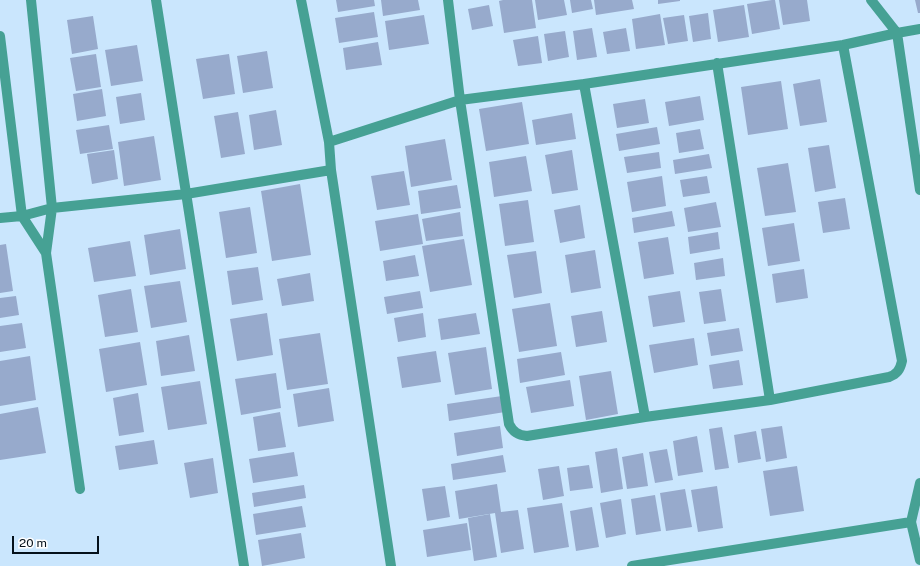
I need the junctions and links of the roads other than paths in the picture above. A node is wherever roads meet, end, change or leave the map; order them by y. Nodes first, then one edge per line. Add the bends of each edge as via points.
1 (32, 0) edge
2 (156, 0) edge
3 (301, 0) edge
4 (448, 0) edge
5 (871, 0) edge
6 (920, 30) edge
7 (897, 33) junction
8 (0, 36) edge
9 (843, 44) junction
10 (717, 63) junction
11 (584, 84) junction
12 (460, 100) junction
13 (329, 142) junction
14 (331, 170) junction
15 (920, 190) edge
16 (186, 194) junction
17 (52, 208) junction
18 (22, 216) junction
19 (0, 218) edge
20 (46, 253) junction
21 (770, 400) junction
22 (645, 417) junction
23 (920, 483) edge
24 (80, 489) dead end
25 (911, 522) junction
26 (920, 560) edge
27 (244, 566) edge
28 (391, 566) edge
29 (632, 566) edge

1 - 17 street
2 - 16 street
3 - 13 street
4 - 12 street
5 - 7 street
6 - 7 street
7 - 9 street
7 - 15 street
8 - 18 street
9 - 10 street
9 - 21 street via 901,366 898,372 889,377
10 - 11 street
10 - 21 street
11 - 12 street
11 - 22 street
12 - 13 street
12 - 22 street via 512,429 521,436 527,436
13 - 14 street
14 - 16 street
14 - 28 street
16 - 17 street
16 - 27 street
17 - 18 street
17 - 20 street
18 - 19 street
18 - 20 street
20 - 24 street
21 - 22 street
23 - 25 street
25 - 26 street
25 - 29 street

